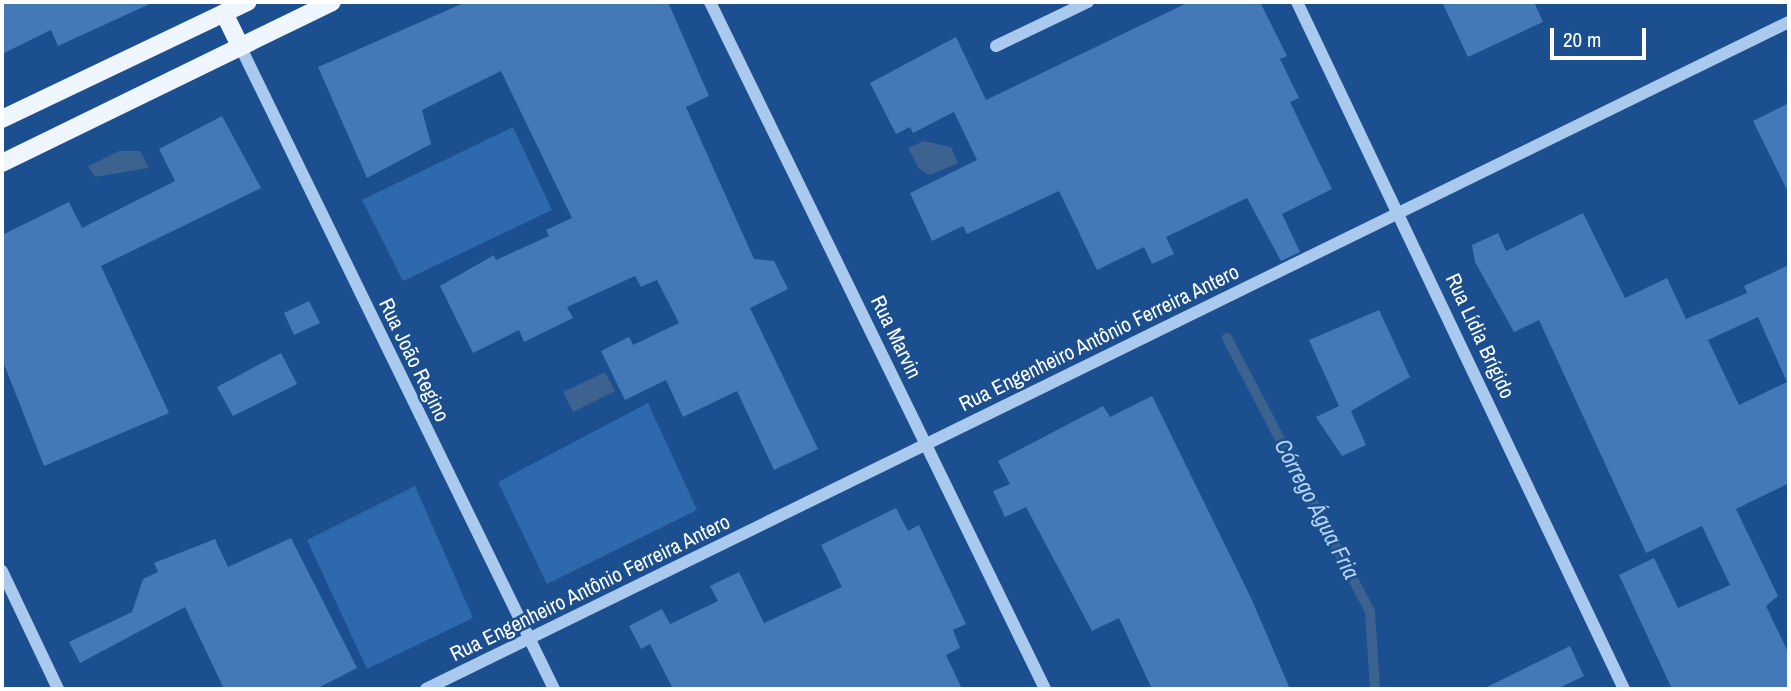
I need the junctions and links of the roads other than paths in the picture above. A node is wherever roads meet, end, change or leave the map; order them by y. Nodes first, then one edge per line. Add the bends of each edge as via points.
1 (247, 2) edge
2 (332, 2) edge
3 (710, 2) edge
4 (1088, 2) edge
5 (1297, 2) edge
6 (222, 7) edge
7 (1789, 22) edge
8 (240, 46) junction
9 (996, 46) dead end
10 (2, 119) edge
11 (2, 163) edge
12 (1401, 211) junction
13 (928, 445) junction
14 (2, 571) edge
15 (530, 639) junction
16 (58, 689) edge
17 (426, 689) edge
18 (554, 689) edge
19 (1045, 689) edge
20 (1623, 689) edge

1 - 6 main road
2 - 8 main road
3 - 13 street, Rua Marvin
4 - 9 street
5 - 12 street, Rua Lídia Brígido
6 - 8 main road
6 - 10 main road
7 - 12 street, Rua Engenheiro Antônio Ferreira Antero
8 - 11 main road
8 - 15 street, Rua João Regino
12 - 13 street, Rua Engenheiro Antônio Ferreira Antero
12 - 20 street, Rua Lídia Brígido
13 - 15 street, Rua Engenheiro Antônio Ferreira Antero
13 - 19 street, Rua Marvin
14 - 16 street
15 - 17 street, Rua Engenheiro Antônio Ferreira Antero
15 - 18 street, Rua João Regino

